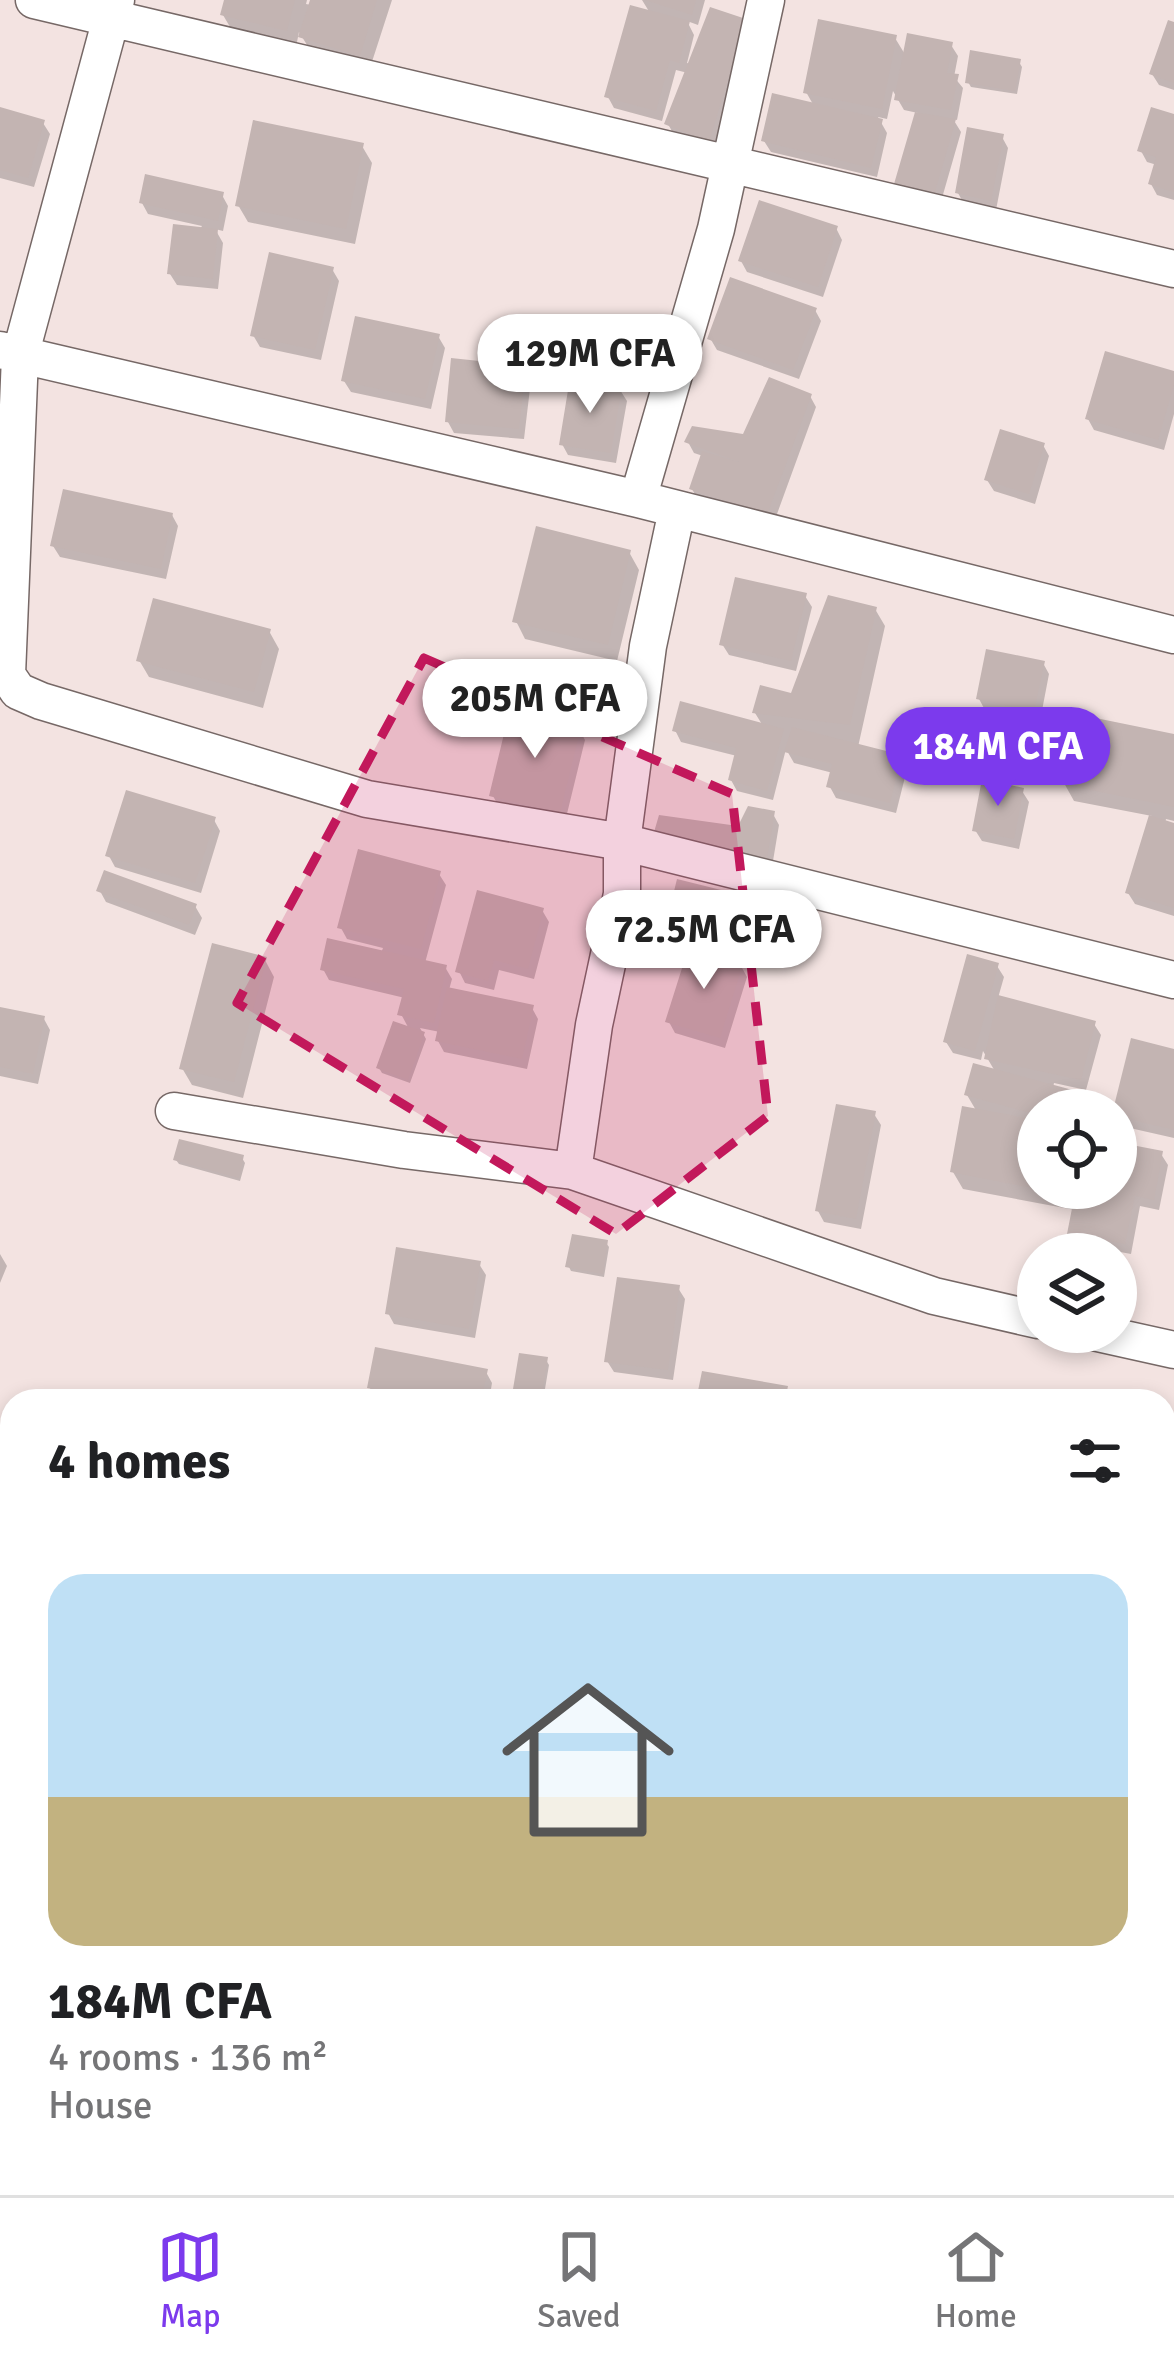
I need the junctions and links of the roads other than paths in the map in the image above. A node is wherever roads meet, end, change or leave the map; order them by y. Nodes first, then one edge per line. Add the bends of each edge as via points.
1 (34, 0) edge
2 (766, 0) edge
3 (113, 11) edge
4 (729, 165) junction
5 (1174, 269) edge
6 (10, 353) edge
7 (638, 499) junction
8 (677, 510) junction
9 (1174, 635) edge
10 (622, 842) junction
11 (1174, 980) edge
12 (174, 1111) dead end
13 (573, 1171) junction
14 (1017, 1315) edge
15 (1137, 1342) edge
16 (1174, 1350) edge

1 - 3 street
2 - 4 street
3 - 4 street
3 - 6 street
4 - 5 street
4 - 7 street
6 - 7 street
6 - 10 street via 7,675 18,691 367,799
7 - 8 street
8 - 9 street
8 - 10 street via 648,646
10 - 11 street
10 - 13 street via 622,894
12 - 13 street
13 - 14 street via 934,1297
15 - 16 street

